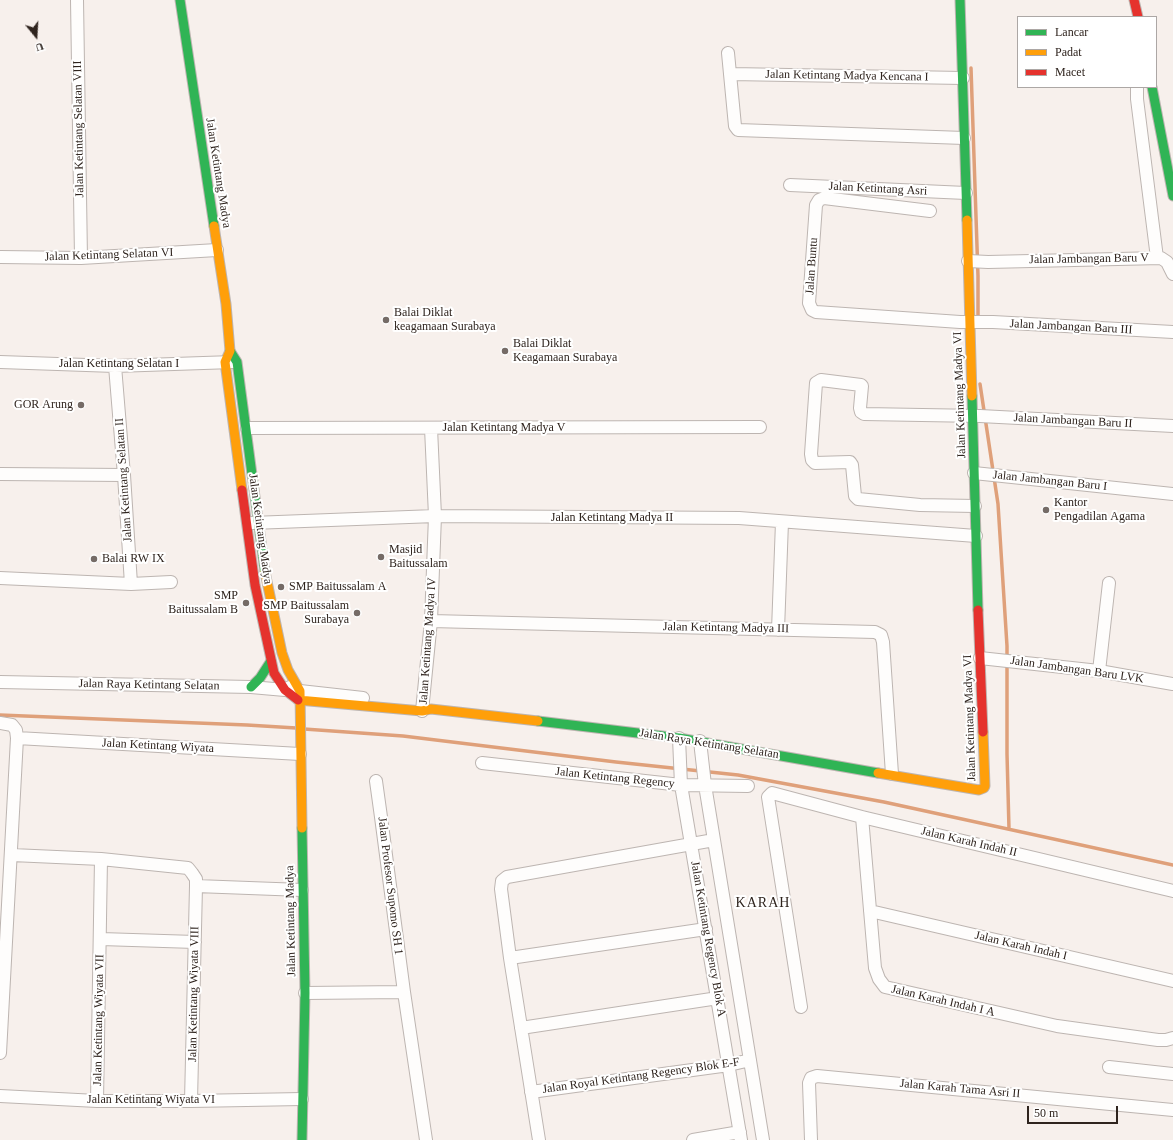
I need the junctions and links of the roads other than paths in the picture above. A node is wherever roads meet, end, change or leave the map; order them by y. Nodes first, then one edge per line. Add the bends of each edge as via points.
1 (77, 0) edge
2 (180, 0) edge
3 (960, 0) edge
4 (1134, 0) edge
5 (1138, 16) edge
6 (728, 53) dead end
7 (730, 74) junction
8 (963, 78) junction
9 (1137, 88) edge
10 (1152, 88) edge
11 (964, 138) junction
12 (790, 185) dead end
13 (966, 193) junction
14 (1173, 196) edge
15 (930, 211) dead end
16 (218, 250) junction
17 (0, 257) edge
18 (81, 258) junction
19 (1157, 258) junction
20 (977, 261) junction
21 (1173, 274) edge
22 (978, 323) junction
23 (1173, 332) edge
24 (0, 362) edge
25 (231, 362) junction
26 (115, 366) junction
27 (981, 416) junction
28 (1173, 426) edge
29 (760, 427) dead end
30 (247, 428) junction
31 (431, 428) junction
32 (974, 473) junction
33 (0, 474) edge
34 (124, 475) junction
35 (1173, 494) edge
36 (976, 506) junction
37 (435, 516) junction
38 (260, 522) junction
39 (782, 522) junction
40 (247, 523) junction
41 (976, 536) junction
42 (0, 578) edge
43 (171, 582) dead end
44 (1109, 583) dead end
45 (131, 584) junction
46 (431, 621) junction
47 (778, 630) junction
48 (980, 658) junction
49 (271, 662) junction
50 (1099, 671) junction
51 (0, 682) edge
52 (1173, 684) edge
53 (251, 687) junction
54 (295, 692) junction
55 (425, 709) junction
56 (0, 723) edge
57 (17, 738) junction
58 (679, 738) junction
59 (700, 741) junction
60 (300, 753) junction
61 (482, 763) dead end
62 (892, 774) junction
63 (376, 781) dead end
64 (705, 781) junction
65 (681, 782) junction
66 (748, 786) dead end
67 (984, 788) joint
68 (862, 817) junction
69 (714, 840) junction
70 (691, 844) junction
71 (12, 855) junction
72 (101, 859) junction
73 (196, 886) junction
74 (302, 890) junction
75 (1173, 891) edge
76 (870, 911) junction
77 (706, 929) junction
78 (101, 939) junction
79 (195, 942) junction
80 (510, 958) junction
81 (1173, 981) edge
82 (404, 992) junction
83 (305, 993) junction
84 (718, 998) junction
85 (801, 1007) dead end
86 (521, 1028) junction
87 (1173, 1038) edge
88 (0, 1053) edge
89 (750, 1060) junction
90 (729, 1065) junction
91 (1109, 1067) dead end
92 (1173, 1074) edge
93 (532, 1092) junction
94 (0, 1096) edge
95 (302, 1099) junction
96 (97, 1101) junction
97 (191, 1102) junction
98 (1173, 1110) edge
99 (741, 1136) edge
100 (302, 1140) edge
101 (426, 1140) edge
102 (539, 1140) edge
103 (693, 1140) edge
104 (764, 1140) edge
105 (811, 1140) edge

1 - 18 street, Jalan Ketintang Selatan VIII
2 - 16 street, Jalan Ketintang Madya
3 - 8 street, Jalan Ketintang Madya VI
4 - 5 street
6 - 7 street
7 - 8 street, Jalan Ketintang Madya Kencana I
7 - 11 street via 735,126 738,130
8 - 11 street, Jalan Ketintang Madya VI
9 - 19 street, Jalan Jambangan Baru V
10 - 14 street
11 - 13 street, Jalan Ketintang Madya VI
12 - 13 street, Jalan Ketintang Asri
13 - 20 street, Jalan Ketintang Madya VI
15 - 22 street, Jalan Buntu via 824,198 820,200 816,205 809,305 816,312
16 - 18 street, Jalan Ketintang Selatan VI
16 - 25 street, Jalan Ketintang Madya
17 - 18 street, Jalan Ketintang Selatan VI
19 - 20 street, Jalan Jambangan Baru V
19 - 21 street via 1167,262
20 - 22 street, Jalan Ketintang Madya VI
22 - 23 street, Jalan Jambangan Baru III
22 - 27 street, Jalan Ketintang Madya VI
24 - 26 street, Jalan Ketintang Selatan I
25 - 26 street, Jalan Ketintang Selatan I
25 - 30 street, Jalan Ketintang Madya
25 - 40 street, Jalan Ketintang Madya
26 - 34 street, Jalan Ketintang Selatan II
27 - 28 street, Jalan Jambangan Baru II
27 - 32 street, Jalan Ketintang Madya VI
27 - 36 street, Jalan Jambangan Baru II via 864,414 860,408 861,384 821,380 816,384 812,460 815,463 851,464 856,498 920,505
29 - 31 street, Jalan Ketintang Madya V
30 - 31 street, Jalan Ketintang Madya V
30 - 38 street, Jalan Ketintang Madya
31 - 37 street, Jalan Ketintang Madya IV
32 - 35 street, Jalan Jambangan Baru I
32 - 36 street, Jalan Ketintang Madya VI
33 - 34 street
34 - 45 street, Jalan Ketintang Selatan II
36 - 41 street, Jalan Ketintang Madya VI
37 - 38 street, Jalan Ketintang Madya II
37 - 39 street, Jalan Ketintang Madya II via 739,518
37 - 46 street, Jalan Ketintang Madya IV
38 - 40 street, Jalan Ketintang Madya II
38 - 54 street, Jalan Ketintang Madya via 267,584 282,653
39 - 41 street, Jalan Ketintang Madya II
39 - 47 street
40 - 49 street, Jalan Ketintang Madya via 255,585
41 - 48 street, Jalan Ketintang Madya VI
42 - 45 street
43 - 45 street
44 - 50 street
46 - 47 street, Jalan Ketintang Madya III
46 - 55 street, Jalan Ketintang Madya IV
47 - 62 street, Jalan Ketintang Madya III via 875,632 881,635
48 - 50 street, Jalan Jambangan Baru LVK
48 - 67 street, Jalan Ketintang Madya VI
49 - 53 street
49 - 54 street, Jalan Ketintang Madya via 274,672
50 - 52 street, Jalan Jambangan Baru LVK
51 - 53 street, Jalan Raya Ketintang Selatan
53 - 54 street, Jalan Raya Ketintang Selatan
54 - 55 street, Jalan Raya Ketintang Selatan
54 - 60 street, Jalan Ketintang Madya via 299,714
55 - 58 street, Jalan Raya Ketintang Selatan
56 - 57 street via 12,725
57 - 60 street, Jalan Ketintang Wiyata
57 - 71 street
58 - 59 street, Jalan Raya Ketintang Selatan
58 - 65 street, Jalan Ketintang Regency Blok A
59 - 62 street, Jalan Raya Ketintang Selatan
59 - 64 street, Jalan Ketintang Regency Blok A
60 - 74 street, Jalan Ketintang Madya
61 - 65 street, Jalan Ketintang Regency
62 - 67 street, Jalan Raya Ketintang Selatan via 977,790
63 - 82 street, Jalan Profesor Supomo SH 1
64 - 65 street, Jalan Ketintang Regency
64 - 66 street, Jalan Ketintang Regency
64 - 69 street, Jalan Ketintang Regency Blok A
65 - 70 street, Jalan Ketintang Regency Blok A
68 - 75 street, Jalan Karah Indah II
68 - 76 street, Jalan Karah Indah I A
68 - 85 street, Jalan Karah Indah II via 773,793 768,797
69 - 70 street
69 - 89 street, Jalan Ketintang Regency Blok A
70 - 77 street, Jalan Ketintang Regency Blok A
70 - 80 street via 507,877 502,881 501,889
71 - 72 street, Jalan Ketintang Wiyata VIII
71 - 88 street
72 - 73 street, Jalan Ketintang Wiyata VIII via 188,868 196,880
72 - 78 street, Jalan Ketintang Wiyata VII
73 - 74 street
73 - 79 street, Jalan Ketintang Wiyata VIII
74 - 83 street, Jalan Ketintang Madya
76 - 81 street, Jalan Karah Indah I
76 - 87 street, Jalan Karah Indah I A via 875,968 882,984 889,989 1057,1026 1158,1040
77 - 80 street
77 - 84 street, Jalan Ketintang Regency Blok A
78 - 79 street, Jalan Ketintang Wiyata VII
78 - 96 street, Jalan Ketintang Wiyata VII
79 - 97 street, Jalan Ketintang Wiyata VIII
80 - 86 street
82 - 83 street
82 - 101 street, Jalan Profesor Supomo SH 1
83 - 95 street, Jalan Ketintang Madya
84 - 86 street
84 - 90 street, Jalan Ketintang Regency Blok A
86 - 93 street
89 - 90 street, Jalan Royal Ketintang Regency Blok E-F
89 - 104 street, Jalan Ketintang Regency Blok A
90 - 93 street, Jalan Royal Ketintang Regency Blok E-F
90 - 99 street, Jalan Ketintang Regency Blok A
91 - 92 street
93 - 102 street, Jalan Royal Ketintang Regency Blok E-F
94 - 96 street, Jalan Ketintang Wiyata VI
95 - 97 street, Jalan Ketintang Wiyata VI
95 - 100 street, Jalan Ketintang Madya
96 - 97 street, Jalan Ketintang Wiyata VI
98 - 105 street, Jalan Karah Tama Asri II via 817,1076 809,1082
99 - 103 street

